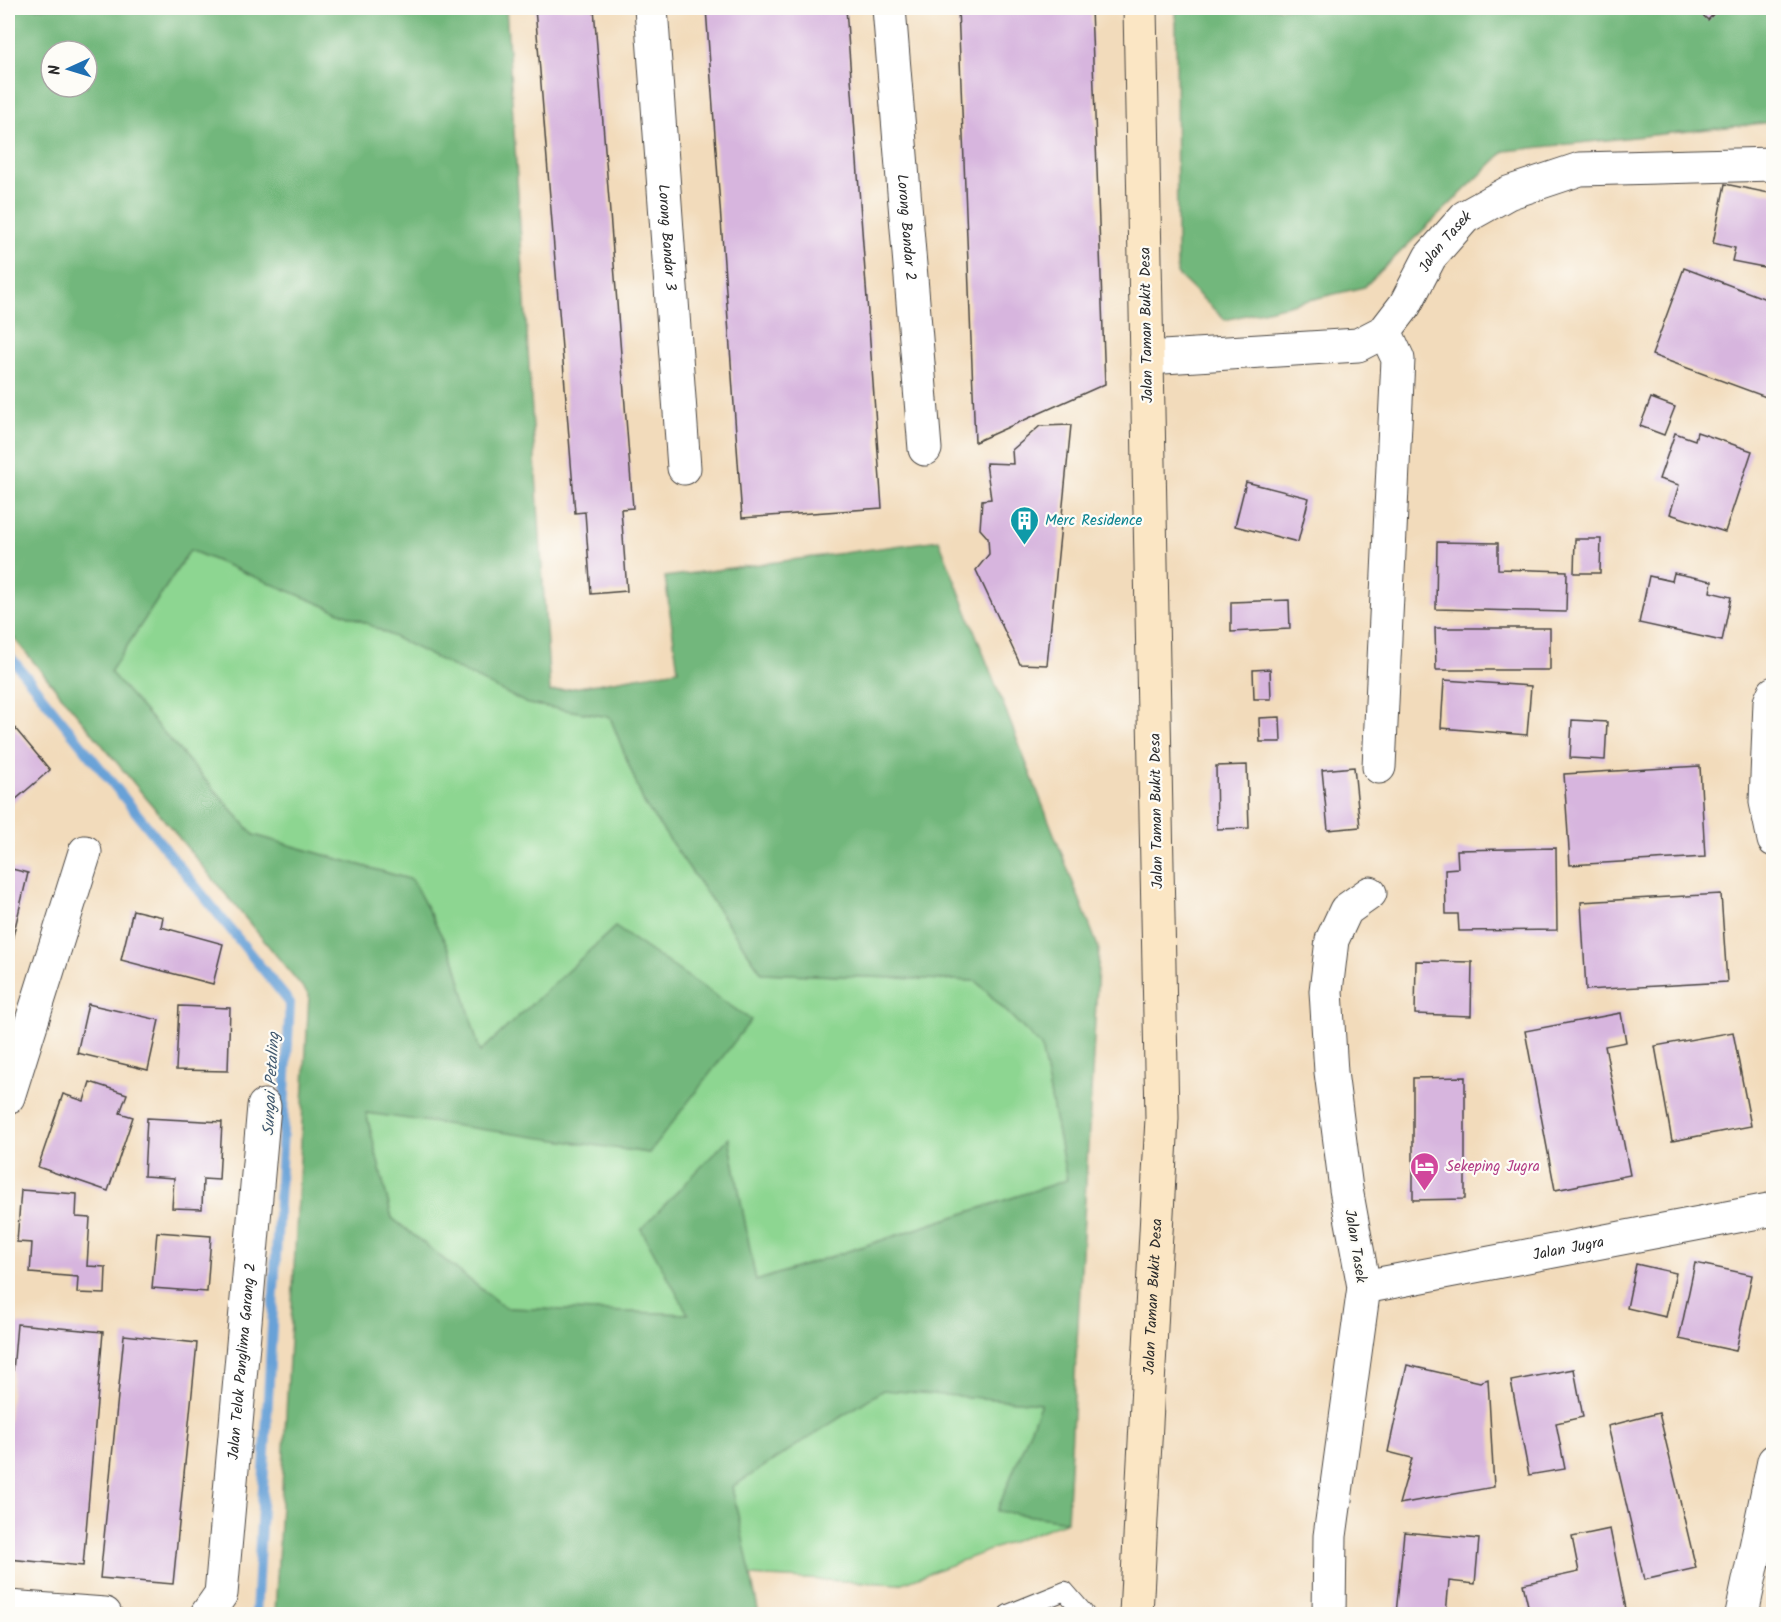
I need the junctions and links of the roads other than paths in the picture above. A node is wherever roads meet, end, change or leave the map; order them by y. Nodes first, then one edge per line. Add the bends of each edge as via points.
1 (651, 8) edge
2 (889, 8) edge
3 (1140, 8) edge
4 (1773, 164) edge
5 (1385, 331) junction
6 (1147, 358) junction
7 (925, 448) dead end
8 (684, 468) dead end
9 (1773, 693) edge
10 (1379, 767) dead end
11 (1773, 840) edge
12 (85, 852) dead end
13 (1370, 893) dead end
14 (8, 1097) edge
15 (264, 1106) dead end
16 (1773, 1209) edge
17 (1364, 1287) junction
18 (1773, 1461) edge
19 (8, 1607) edge
20 (105, 1614) edge
21 (208, 1614) edge
22 (1008, 1614) edge
23 (1085, 1614) edge
24 (1136, 1614) edge
25 (1329, 1614) edge
26 (1742, 1614) edge

1 - 8 street, Lorong Bandar 3
2 - 7 street, Lorong Bandar 2
3 - 6 street, Jalan Taman Bukit Desa
4 - 5 street, Jalan Tasek via 1581,169 1508,193 1465,217 1430,258 1405,305
5 - 6 street, Jalan Tasek via 1358,345
5 - 10 street via 1398,359
6 - 24 street, Jalan Taman Bukit Desa via 1162,1118
9 - 11 street via 1767,802
12 - 14 street
13 - 17 street, Jalan Tasek via 1346,910 1336,930 1326,991 1331,1072
15 - 21 street, Jalan Telok Panglima Garang 2 via 221,1594
16 - 17 street, Jalan Jugra
17 - 25 street, Jalan Tasek via 1330,1536
18 - 26 street
19 - 20 street
22 - 23 lane via 1065,1591

